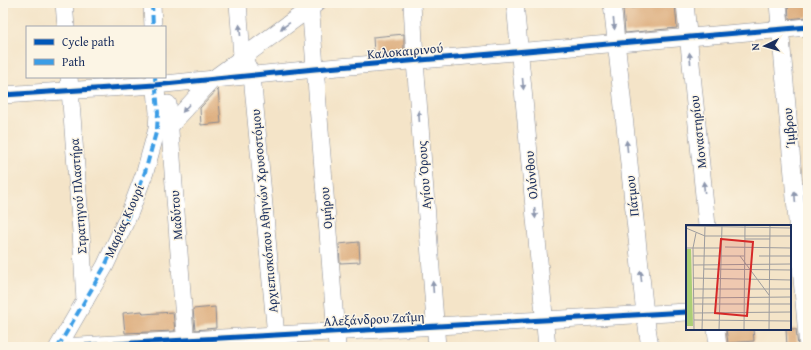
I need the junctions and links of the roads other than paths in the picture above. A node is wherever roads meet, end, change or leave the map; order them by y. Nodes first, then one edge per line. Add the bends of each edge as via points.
1 (64, 3) edge
2 (152, 3) edge
3 (238, 3) edge
4 (412, 3) edge
5 (516, 3) edge
6 (612, 3) edge
7 (685, 3) edge
8 (778, 3) edge
9 (313, 5) edge
10 (66, 26) edge
11 (153, 26) edge
12 (808, 27) edge
13 (781, 30) junction
14 (688, 37) junction
15 (616, 44) junction
16 (520, 52) junction
17 (242, 56) junction
18 (415, 61) junction
19 (315, 69) junction
20 (252, 75) junction
21 (213, 79) junction
22 (159, 82) edge
23 (70, 84) edge
24 (3, 95) edge
25 (170, 127) junction
26 (708, 225) edge
27 (85, 301) junction
28 (800, 306) edge
29 (686, 312) edge
30 (645, 314) junction
31 (544, 320) junction
32 (436, 326) junction
33 (716, 330) edge
34 (337, 339) edge
35 (276, 341) edge
36 (186, 344) edge
37 (93, 346) edge
38 (58, 347) edge
39 (62, 347) edge
40 (437, 347) edge
41 (547, 347) edge
42 (650, 347) edge
43 (718, 347) edge
44 (808, 347) edge

1 - 10 street
2 - 11 street
17 -> 3 street
4 - 18 street, Αγίου Όρους
5 - 16 street, Ολύνθου
6 -> 15 street, Πάτμου
7 - 14 street, Μοναστηρίου
8 - 13 street, Ίμβρου
9 -> 17 street
9 - 19 street, Ομήρου
12 - 13 street, Καλοκαιρινού
13 - 14 street, Καλοκαιρινού
28 -> 13 street, Ίμβρου
14 - 15 street, Καλοκαιρινού
26 -> 14 street, Μοναστηρίου
15 - 16 street, Καλοκαιρινού
30 -> 15 street, Πάτμου
16 - 18 street, Καλοκαιρινού
16 -> 31 street, Ολύνθου
17 - 20 street
17 - 21 street
18 - 19 street, Καλοκαιρινού
32 -> 18 street, Αγίου Όρους
19 - 20 street, Καλοκαιρινού
19 - 34 street, Ομήρου
20 - 21 street, Καλοκαιρινού
20 - 35 street, Αρχιεπισκόπου Αθηνών Χρυσοστόμου
21 - 22 street, Καλοκαιρινού
21 -> 25 street
22 - 23 street, Καλοκαιρινού
22 - 25 street, Μαδύτου
22 - 27 street, Μαρίας Κιουρί via 157,129 146,172 108,259
23 - 24 street, Καλοκαιρινού
23 - 27 street, Στρατηγού Πλαστήρα
25 - 36 street, Μαδύτου
27 - 38 street, Μαρίας Κιουρί
28 - 44 street, Ίμβρου
29 - 30 street, Αλεξάνδρου Ζαΐμη
30 - 31 street, Αλεξάνδρου Ζαΐμη
30 - 42 street, Πάτμου
31 - 32 street, Αλεξάνδρου Ζαΐμη
31 - 41 street, Ολύνθου
32 - 34 street, Αλεξάνδρου Ζαΐμη
32 - 40 street, Αγίου Όρους
33 - 43 street
34 - 35 street, Αλεξάνδρου Ζαΐμη
35 - 36 street, Αλεξάνδρου Ζαΐμη
36 - 37 street, Αλεξάνδρου Ζαΐμη
37 - 39 street, Αλεξάνδρου Ζαΐμη

